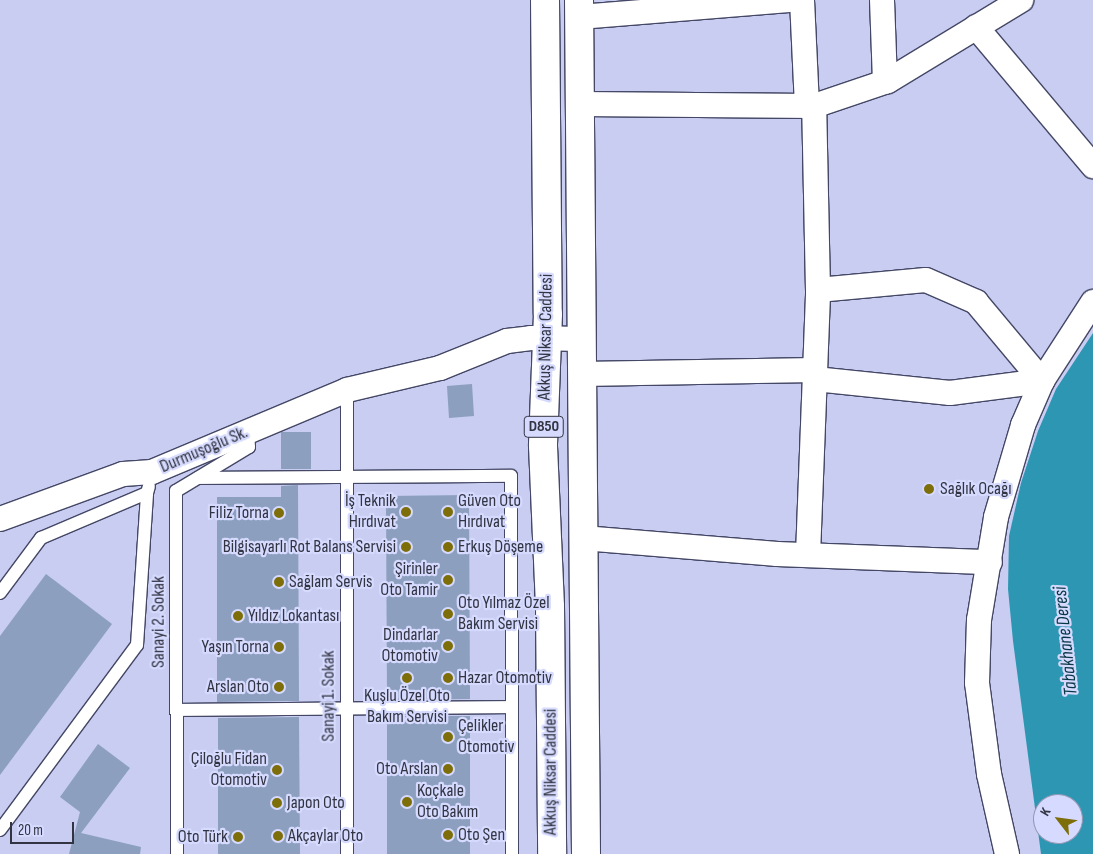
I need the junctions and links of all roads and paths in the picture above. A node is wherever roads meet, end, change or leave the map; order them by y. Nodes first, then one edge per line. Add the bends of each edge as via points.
1 (545, 0) edge
2 (789, 0) edge
3 (802, 0) edge
4 (882, 0) edge
5 (1009, 4) edge
6 (579, 9) edge
7 (976, 27) junction
8 (885, 82) junction
9 (580, 104) junction
10 (810, 105) junction
11 (1093, 166) edge
12 (818, 290) junction
13 (1093, 302) edge
14 (547, 338) junction
15 (582, 339) junction
16 (582, 374) junction
17 (815, 374) junction
18 (1042, 381) junction
19 (347, 390) junction
20 (248, 431) junction
21 (345, 477) junction
22 (198, 478) junction
23 (150, 483) junction
24 (0, 518) edge
25 (583, 538) junction
26 (808, 555) junction
27 (990, 562) junction
28 (0, 593) edge
29 (512, 707) junction
30 (346, 708) junction
31 (177, 710) junction
32 (5, 813) edge
33 (0, 830) edge
34 (177, 854) edge
35 (347, 854) edge
36 (512, 854) edge
37 (552, 854) edge
38 (586, 854) edge
39 (1007, 854) edge

1 - 14 main road, Akkuş Niksar Caddesi / D850
2 - 6 street
3 - 10 street
4 - 8 street
5 - 7 street
6 - 9 main road, Akkuş Niksar Caddesi / D850
7 - 8 street
7 - 11 street
8 - 10 street
9 - 10 street
9 - 15 main road, Akkuş Niksar Caddesi / D850
10 - 12 street
12 - 17 street
12 - 18 street via 926,280 976,302
13 - 18 street
14 - 15 street, Durmuşoğlu Sk.
14 - 19 street, Durmuşoğlu Sk. via 507,341 440,368
14 - 37 main road, Akkuş Niksar Caddesi / D850 via 543,446 550,606
15 - 16 main road, Akkuş Niksar Caddesi / D850
16 - 17 street
16 - 25 main road, Akkuş Niksar Caddesi / D850
17 - 18 street via 950,393
17 - 26 street
18 - 27 street via 1005,478
19 - 20 street, Durmuşoğlu Sk.
19 - 21 lane, Sanayi 1. Sokak
20 - 22 lane, Sanayi 2. Sokak via 249,446
20 - 23 street, Durmuşoğlu Sk.
21 - 22 lane
21 - 29 lane via 511,476
21 - 30 lane, Sanayi 1. Sokak
22 - 31 lane, Sanayi 2. Sokak via 176,491
23 - 24 street, Durmuşoğlu Sk. via 123,474
23 - 28 lane via 41,538
23 - 32 lane via 137,645
25 - 26 street
25 - 38 main road, Akkuş Niksar Caddesi / D850
26 - 27 street
27 - 39 street via 979,620 978,683 989,774
29 - 30 lane
29 - 36 lane
30 - 31 lane
30 - 35 lane, Sanayi 1. Sokak
31 - 34 lane, Sanayi 2. Sokak
32 - 33 lane

